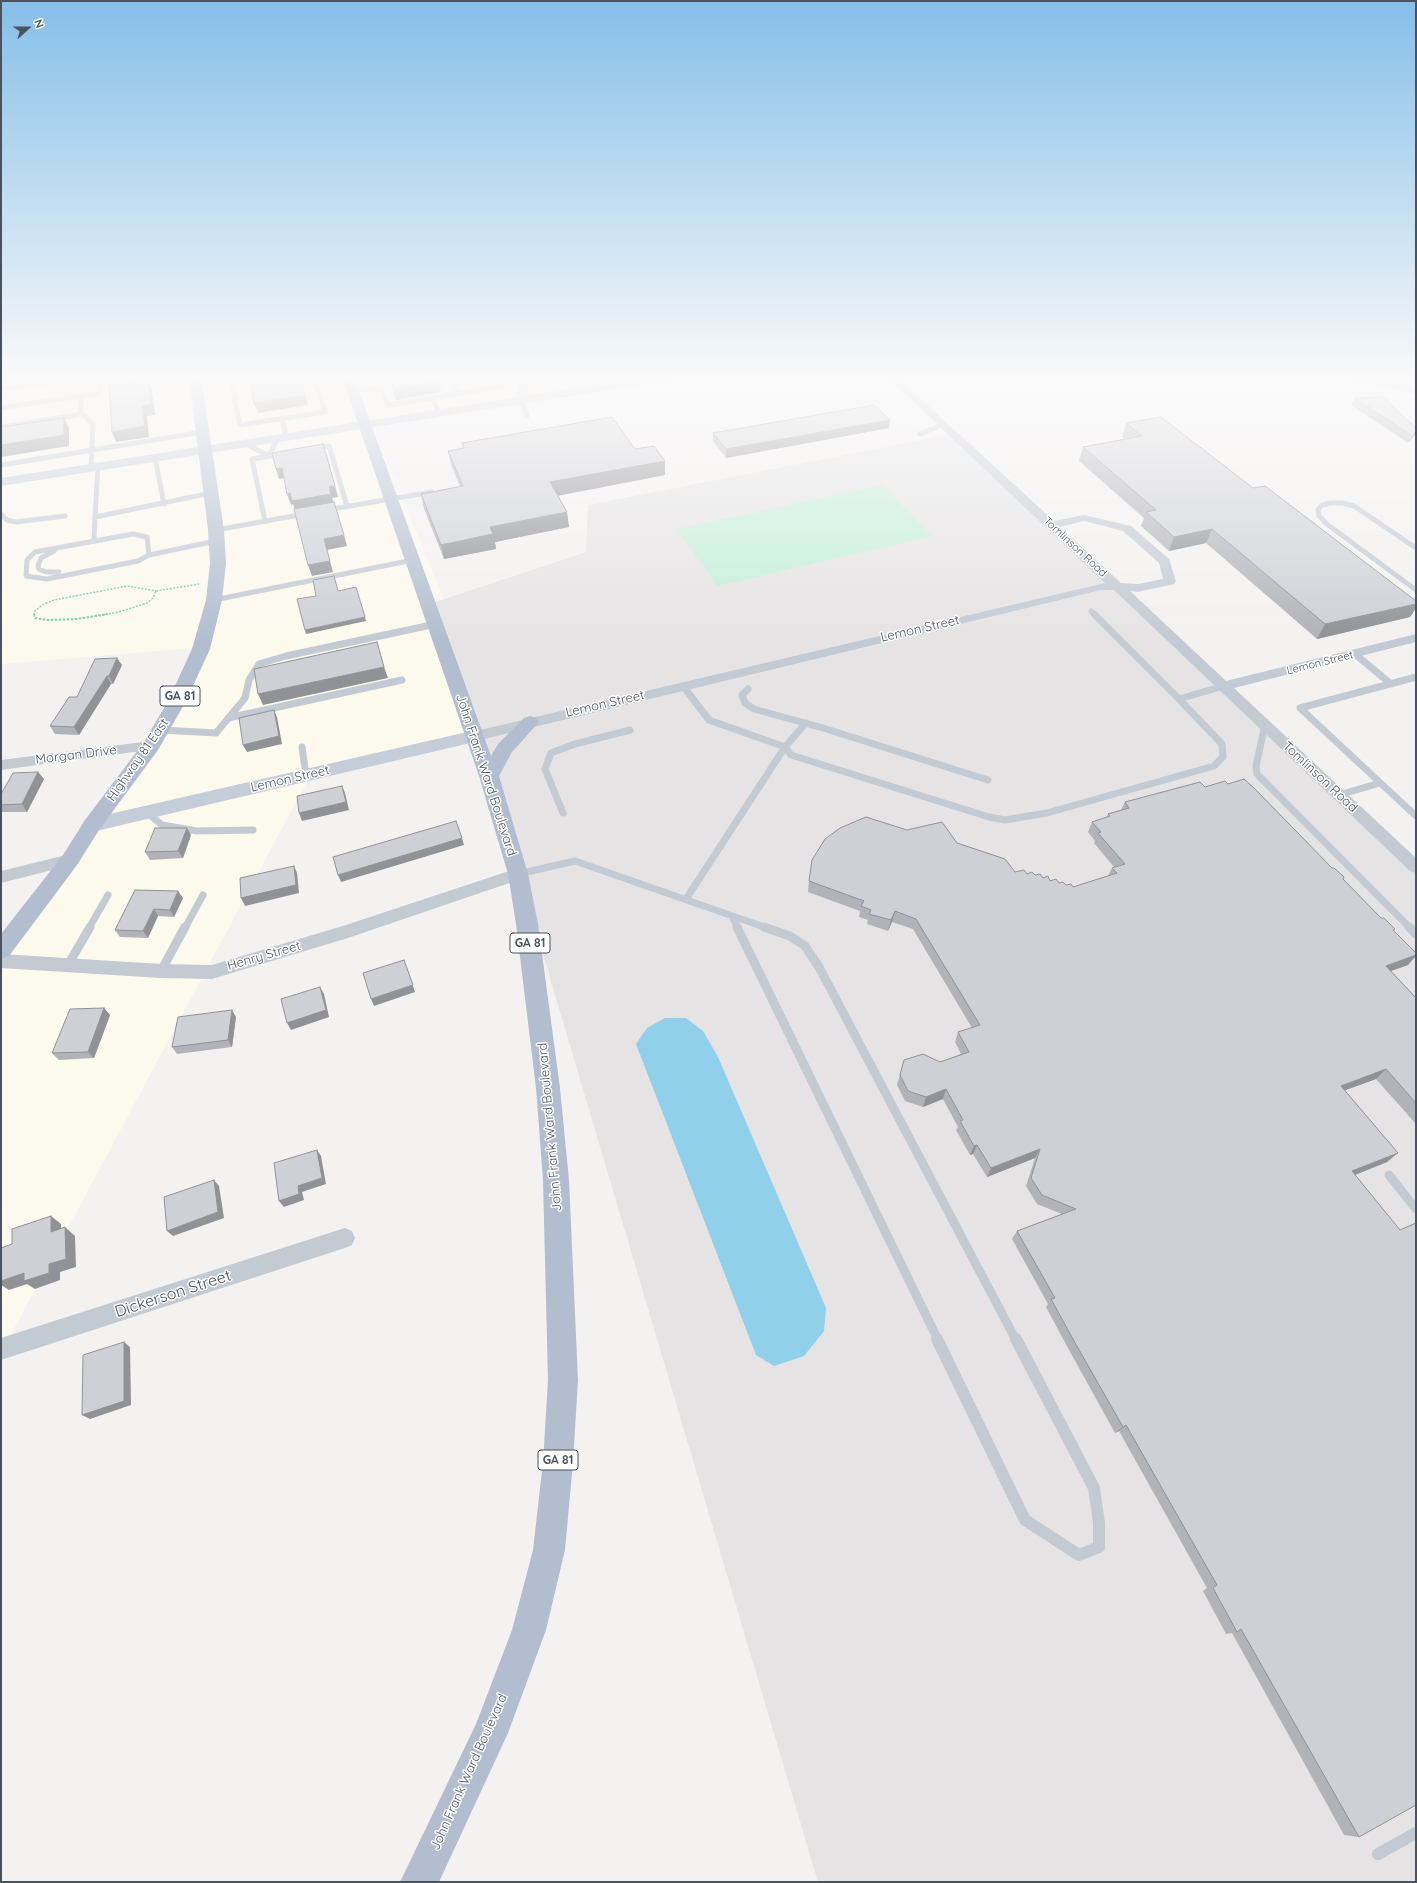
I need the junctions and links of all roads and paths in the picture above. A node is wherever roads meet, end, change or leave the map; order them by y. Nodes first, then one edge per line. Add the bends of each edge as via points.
1 (102, 465) edge
2 (157, 465) edge
3 (207, 465) edge
4 (253, 465) edge
5 (335, 465) edge
6 (380, 465) edge
7 (988, 465) edge
8 (95, 466) junction
9 (1, 482) edge
10 (432, 492) edge
11 (211, 493) junction
12 (391, 498) junction
13 (164, 504) junction
14 (347, 506) junction
15 (318, 512) edge
16 (310, 513) edge
17 (1, 514) edge
18 (65, 516) dead end
19 (95, 517) junction
20 (265, 521) junction
21 (1052, 525) junction
22 (133, 534) junction
23 (216, 536) junction
24 (94, 539) junction
25 (1416, 548) edge
26 (149, 555) junction
27 (413, 560) junction
28 (132, 562) junction
29 (217, 581) junction
30 (1118, 587) junction
31 (1416, 590) edge
32 (156, 591) junction
33 (214, 600) junction
34 (1091, 611) dead end
35 (436, 624) junction
36 (1416, 638) edge
37 (1355, 654) junction
38 (1416, 677) edge
39 (402, 680) dead end
40 (1392, 684) junction
41 (683, 686) junction
42 (1224, 686) junction
43 (748, 689) dead end
44 (1179, 700) junction
45 (228, 718) junction
46 (530, 722) junction
47 (806, 723) junction
48 (1265, 725) junction
49 (161, 730) junction
50 (630, 730) dead end
51 (476, 736) junction
52 (150, 746) junction
53 (302, 747) dead end
54 (785, 747) junction
55 (1, 765) edge
56 (306, 775) junction
57 (489, 776) junction
58 (988, 780) dead end
59 (1380, 783) junction
60 (1339, 795) junction
61 (146, 812) junction
62 (563, 813) dead end
63 (1416, 816) edge
64 (92, 825) junction
65 (253, 830) dead end
66 (70, 860) junction
67 (1416, 867) edge
68 (518, 874) junction
69 (1, 877) edge
70 (108, 895) dead end
71 (203, 895) dead end
72 (686, 899) junction
73 (732, 916) junction
74 (1416, 934) edge
75 (1, 950) edge
76 (1, 961) edge
77 (68, 965) junction
78 (161, 971) junction
79 (1388, 1175) dead end
80 (1416, 1209) edge
81 (345, 1238) dead end
82 (1, 1349) edge
83 (1416, 1833) edge
84 (1378, 1854) dead end
85 (418, 1882) edge

1 - 8 main road
2 - 13 lane
3 - 11 main road, Highway 81 East / GA 81
4 - 20 lane
5 - 14 lane
6 - 12 main road, John Frank Ward Boulevard / GA 81
7 - 21 street, Tomlinson Road
8 - 9 main road
8 - 19 lane
10 - 12 lane
11 - 13 lane
11 - 23 main road, Highway 81 East / GA 81
12 - 14 lane
12 - 27 main road, John Frank Ward Boulevard / GA 81
13 - 19 lane
14 - 15 lane
16 - 20 lane
17 - 18 lane via 16,522
19 - 24 lane
20 - 23 lane
21 - 30 street, Tomlinson Road
21 - 30 street, Lemon Street via 1084,518 1127,528 1165,562 1170,581 1138,588
22 - 24 lane
22 - 26 lane via 146,537
22 - 28 lane via 50,552 41,558 38,566 42,571 51,573 115,562
23 - 26 lane
23 - 29 main road, Highway 81 East / GA 81
24 - 28 lane via 35,552 27,560 26,576 47,579
25 - 31 lane via 1354,506 1331,503 1322,505 1318,510 1319,516 1327,524
26 - 28 lane
27 - 33 lane
27 - 35 main road, John Frank Ward Boulevard / GA 81
29 - 32 path
29 - 33 main road, Highway 81 East / GA 81
30 - 41 street, Lemon Street via 1101,586
30 - 42 street, Tomlinson Road
32 - 32 path via 140,586 127,586 54,600 34,612 35,618 77,619 124,611 147,603
33 - 49 main road, Highway 81 East / GA 81 via 209,623 193,668
34 - 44 lane
35 - 45 lane via 259,664 249,680 245,698
35 - 51 main road, John Frank Ward Boulevard / GA 81
36 - 37 street, Lemon Street
37 - 40 lane
37 - 42 street, Lemon Street
38 - 40 lane
39 - 45 lane
40 - 59 lane via 1300,708
41 - 46 street, Lemon Street
41 - 54 lane via 709,720
42 - 44 lane
42 - 48 street, Tomlinson Road
43 - 47 lane via 742,695 745,703 754,709
44 - 54 lane via 1222,744 1223,757 1214,766 1024,818 988,818 791,755
45 - 49 lane via 216,733
46 - 51 street, Lemon Street
46 - 57 main road via 505,748
47 - 54 lane
47 - 58 lane
48 - 60 street, Tomlinson Road
48 - 74 lane via 1256,766 1257,774
49 - 52 main road, Highway 81 East / GA 81
50 - 62 lane via 551,753 545,769
51 - 56 main road, Lemon Street
51 - 57 main road, John Frank Ward Boulevard / GA 81
52 - 55 street, Morgan Drive
52 - 64 main road, Highway 81 East / GA 81
53 - 56 lane
54 - 72 lane
56 - 61 main road, Lemon Street
57 - 68 main road, John Frank Ward Boulevard / GA 81
59 - 60 lane
59 - 63 lane
60 - 67 street, Tomlinson Road
61 - 64 main road, Lemon Street
61 - 65 lane via 162,824 197,831
64 - 66 main road, Highway 81 East / GA 81
66 - 69 street
66 - 75 main road, Highway 81 East / GA 81
68 - 72 lane via 575,861
68 - 78 street, Henry Street via 348,931 212,972
68 - 85 main road, John Frank Ward Boulevard / GA 81 via 548,1088 561,1286 563,1380 549,1550 529,1630 490,1733
70 - 77 lane
71 - 78 lane
72 - 73 lane
73 - 73 lane via 1025,1520 1079,1555 1099,1547 1099,1523 1094,1488 819,967 805,946 790,936
76 - 77 street, Henry Street
77 - 78 street, Henry Street
79 - 80 lane
81 - 82 street, Dickerson Street
83 - 84 lane

